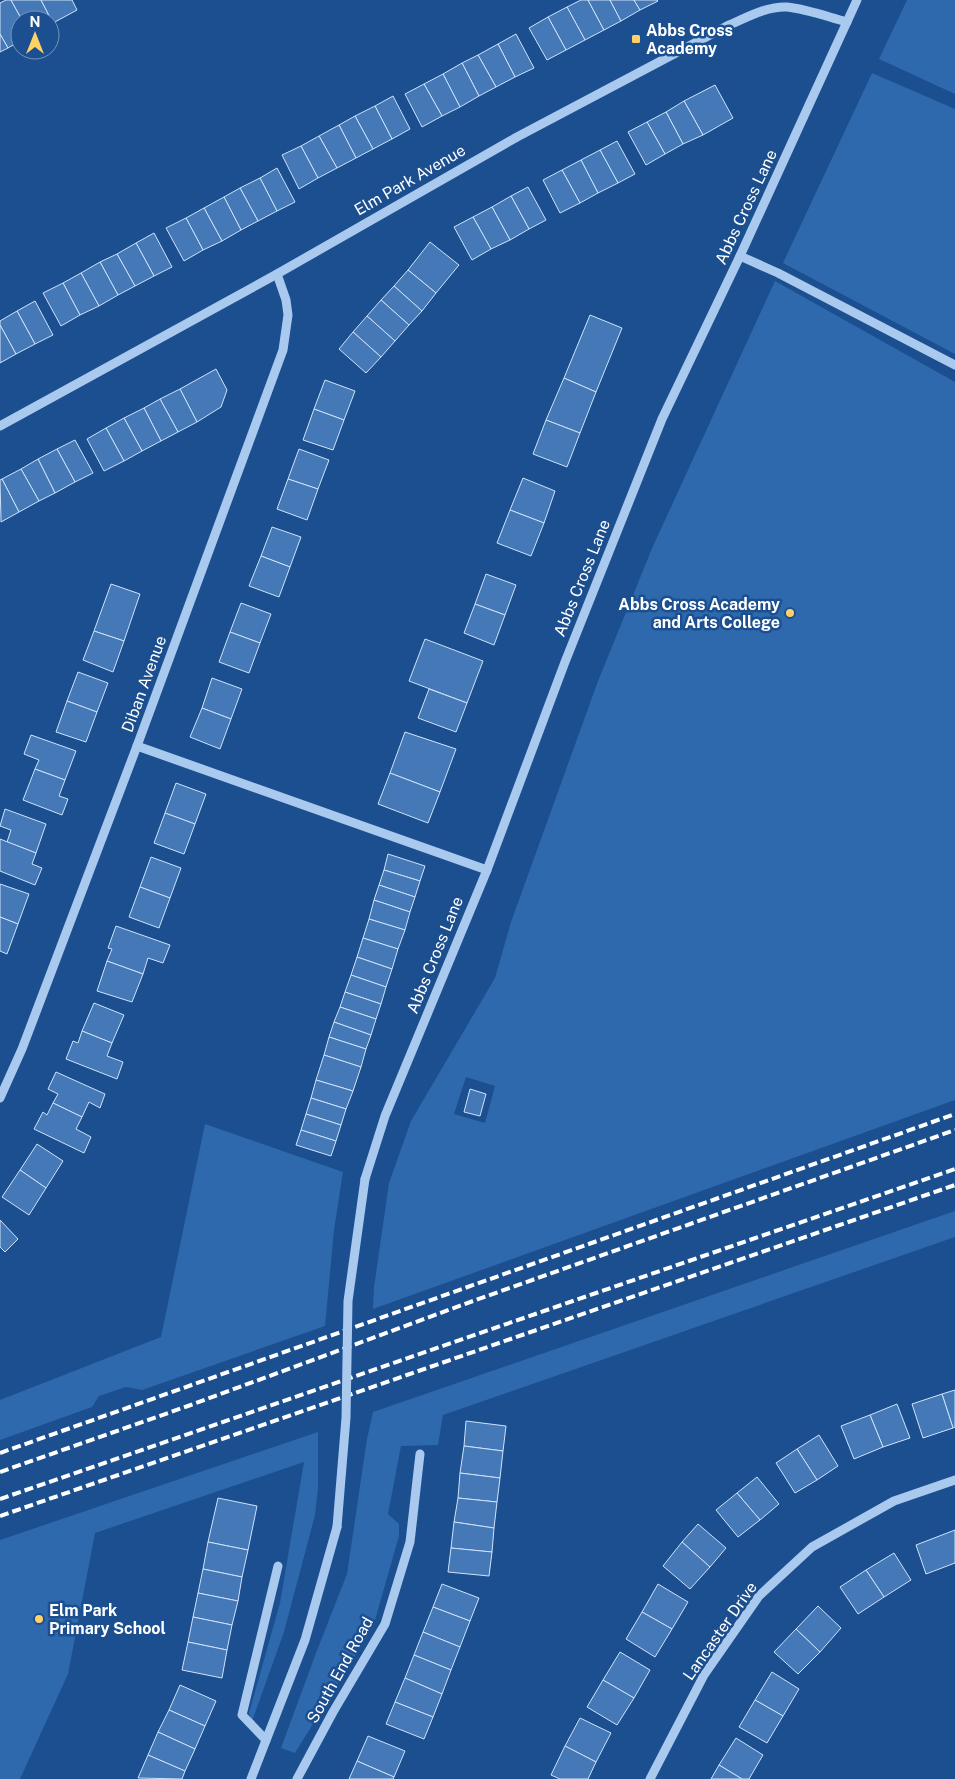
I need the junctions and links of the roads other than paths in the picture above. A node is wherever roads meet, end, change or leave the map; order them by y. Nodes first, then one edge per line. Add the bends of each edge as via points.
1 (857, 0) edge
2 (847, 22) junction
3 (740, 256) junction
4 (277, 274) junction
5 (955, 365) edge
6 (0, 426) edge
7 (137, 746) junction
8 (487, 870) junction
9 (0, 1098) edge
10 (420, 1454) dead end
11 (955, 1480) edge
12 (278, 1566) dead end
13 (266, 1740) junction
14 (251, 1779) edge
15 (298, 1779) edge
16 (650, 1779) edge

1 - 2 street, Abbs Cross Lane
2 - 3 street, Abbs Cross Lane
2 - 4 street, Elm Park Avenue via 786,7 758,12 517,137
3 - 5 street
3 - 8 street, Abbs Cross Lane via 662,419 565,662
4 - 6 street, Elm Park Avenue
4 - 7 street, Diban Avenue via 288,315 283,350
7 - 8 street
7 - 9 street, Diban Avenue via 22,1049
8 - 13 street, Abbs Cross Lane, bridge via 385,1116 365,1179 348,1301 346,1418 337,1527 304,1640
10 - 15 street, South End Road via 410,1542 384,1624
11 - 16 street, Lancaster Drive via 894,1501 812,1547 759,1596 704,1676
12 - 13 street via 242,1716
13 - 14 street

